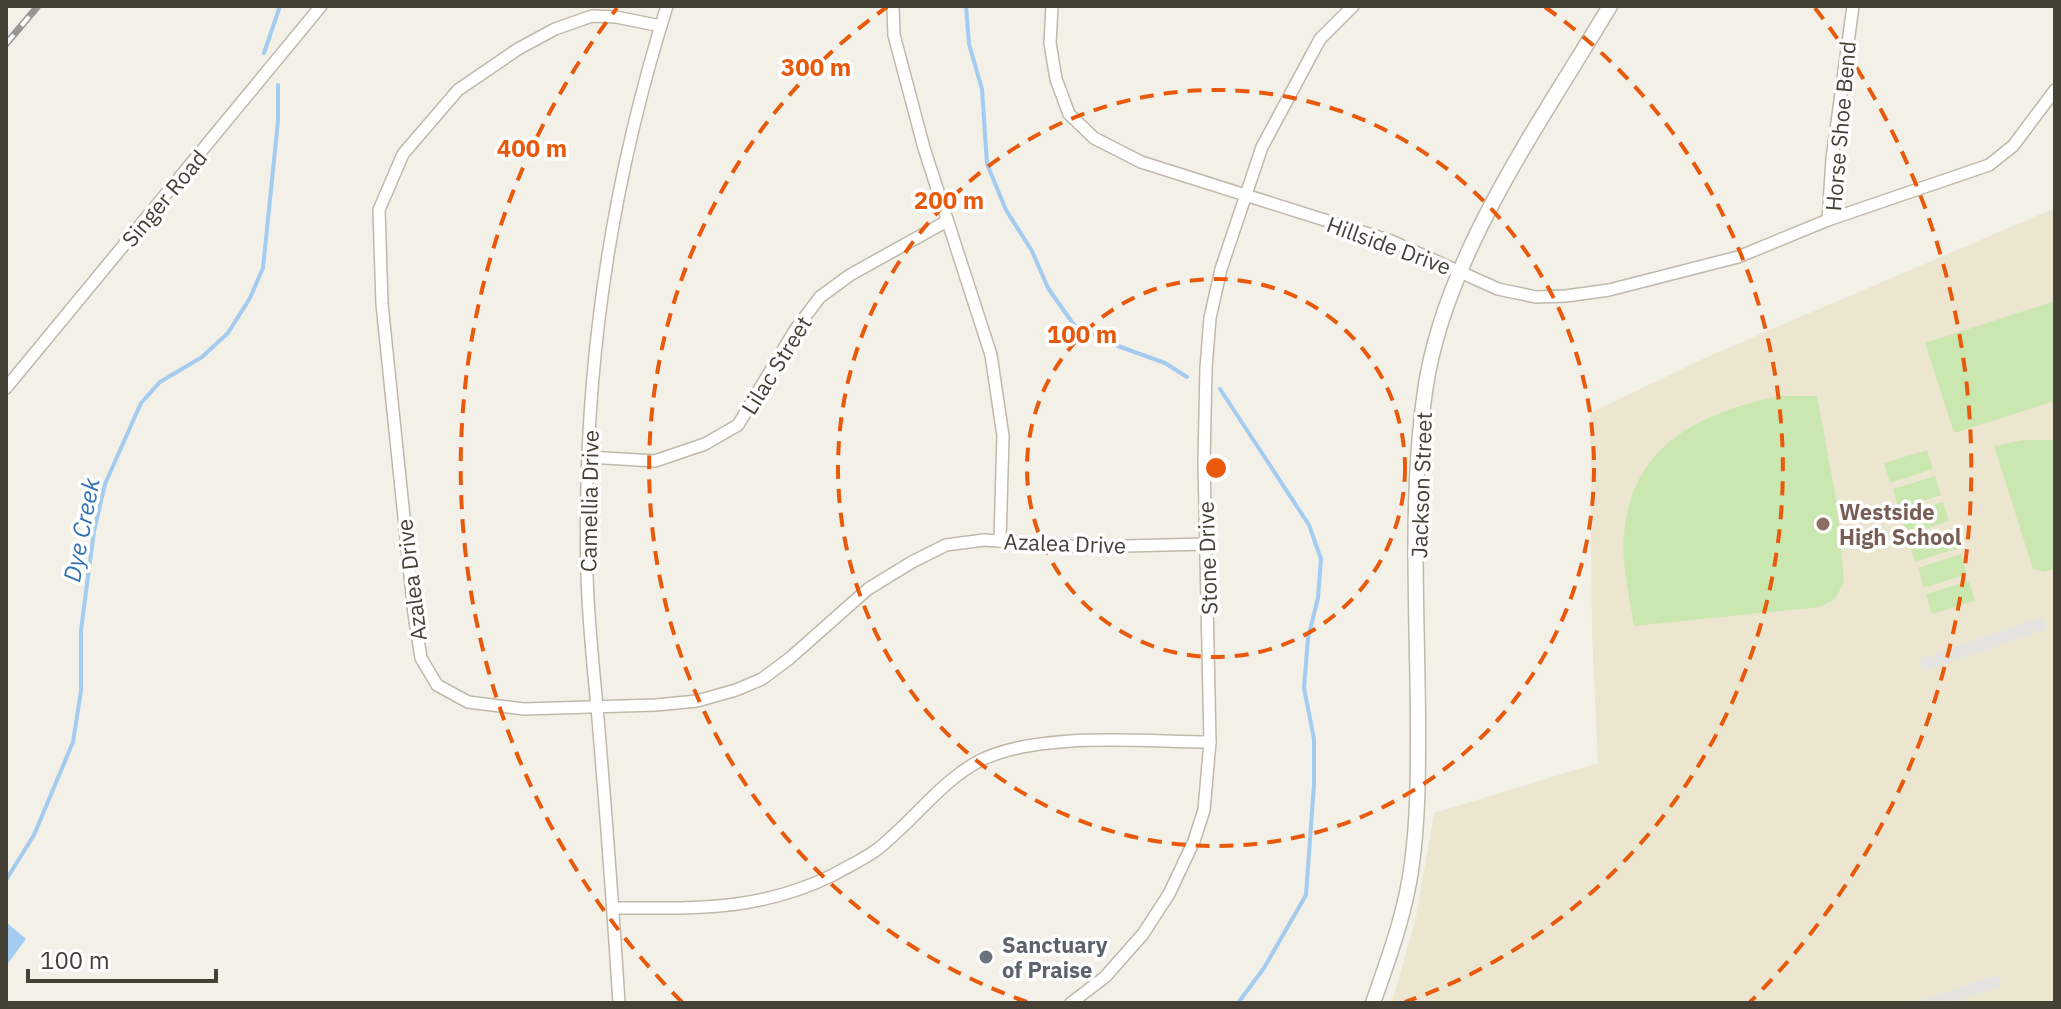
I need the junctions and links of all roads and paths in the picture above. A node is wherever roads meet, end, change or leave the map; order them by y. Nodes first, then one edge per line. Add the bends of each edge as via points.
1 (321, 6) edge
2 (667, 6) edge
3 (893, 6) edge
4 (1052, 6) edge
5 (1353, 6) edge
6 (1610, 6) edge
7 (1853, 6) edge
8 (661, 26) junction
9 (2055, 90) edge
10 (1246, 196) junction
11 (1828, 220) junction
12 (947, 221) junction
13 (1459, 270) junction
14 (6, 388) edge
15 (588, 457) junction
16 (1000, 541) junction
17 (1206, 544) junction
18 (597, 708) junction
19 (1210, 742) junction
20 (613, 908) junction
21 (619, 1003) edge
22 (1071, 1003) edge
23 (1373, 1003) edge

1 - 14 street, Singer Road
2 - 8 street, Camellia Drive
3 - 12 street via 894,35
4 - 10 street, Hillside Drive via 1050,43 1056,79 1077,122 1094,138 1141,162
5 - 10 street, Stone Drive via 1320,39 1294,85 1262,147
6 - 13 street, Jackson Street via 1508,176
7 - 11 street, Horse Shoe Bend
8 - 15 street, Camellia Drive via 617,197 592,376
8 - 18 street, Azalea Drive via 592,16 518,49 458,90 439,111 403,154 379,210 386,351 421,658 437,685 468,702 524,709
9 - 11 street, Horse Shoe Bend via 2013,146 1989,165
10 - 13 street, Hillside Drive via 1391,241
10 - 17 street, Stone Drive via 1210,318
11 - 13 street, Hillside Drive via 1738,257 1566,296 1536,297 1498,289
12 - 15 street, Lilac Street via 820,297 738,425 705,444 655,461
12 - 16 street via 991,355 1003,436
13 - 23 street, Jackson Street via 1435,342 1421,431 1418,804 1412,864 1395,942
15 - 18 street, Camellia Drive via 587,575
16 - 17 street, Azalea Drive via 1085,547
16 - 18 street, Azalea Drive via 946,545 912,562 868,589 762,679 736,690 697,701
17 - 19 street, Stone Drive
18 - 20 street, Camellia Drive
19 - 20 street via 1060,742 1015,749 981,760 875,851 802,890 751,904
19 - 22 street, Stone Drive via 1204,810 1169,894 1123,958
20 - 21 street, Camellia Drive

